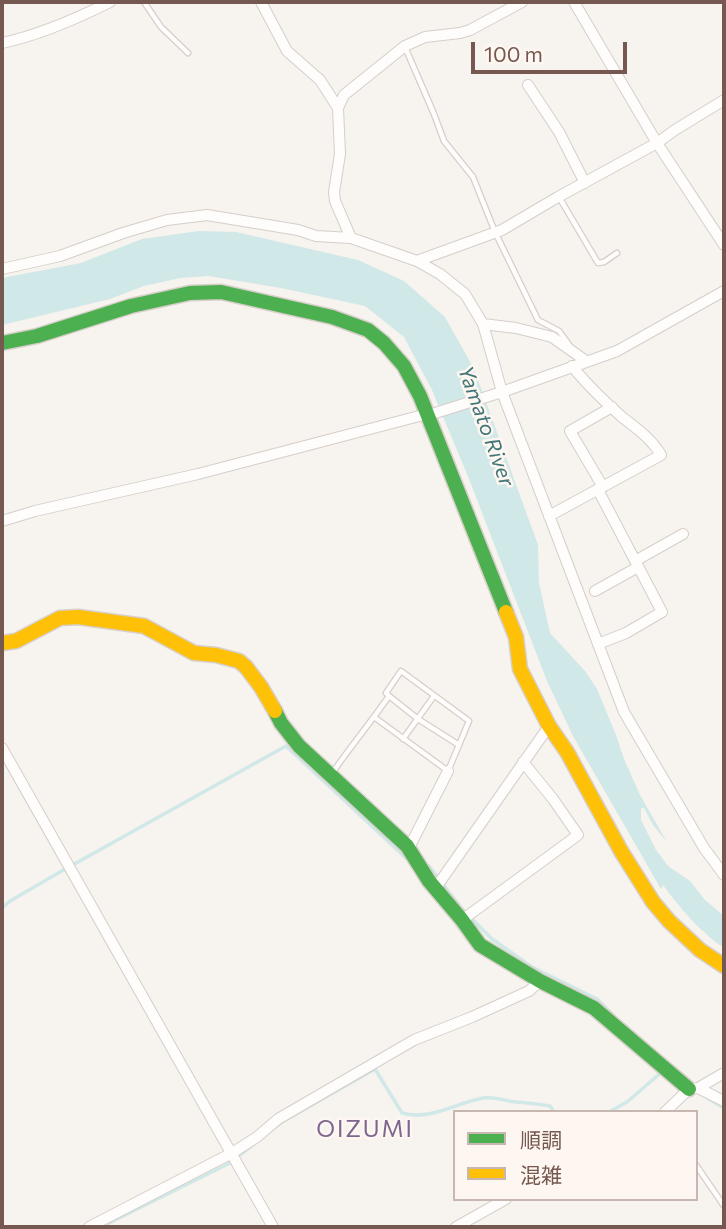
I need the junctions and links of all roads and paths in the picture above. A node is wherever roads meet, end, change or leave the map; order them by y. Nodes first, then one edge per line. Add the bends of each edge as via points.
1 (110, 2) edge
2 (144, 2) edge
3 (261, 2) edge
4 (522, 2) edge
5 (574, 2) edge
6 (2, 43) edge
7 (405, 46) junction
8 (188, 53) dead end
9 (528, 85) dead end
10 (724, 101) edge
11 (338, 108) junction
12 (657, 143) junction
13 (585, 183) junction
14 (558, 197) junction
15 (495, 232) junction
16 (351, 238) junction
17 (724, 246) edge
18 (617, 253) dead end
19 (417, 261) junction
20 (2, 269) edge
21 (724, 291) edge
22 (483, 324) junction
23 (2, 343) edge
24 (575, 354) junction
25 (586, 361) junction
26 (572, 366) junction
27 (498, 393) junction
28 (611, 407) junction
29 (429, 414) junction
30 (600, 488) junction
31 (549, 516) junction
32 (2, 520) edge
33 (683, 534) dead end
34 (637, 564) junction
35 (595, 592) dead end
36 (2, 643) edge
37 (598, 644) junction
38 (389, 696) junction
39 (434, 696) junction
40 (374, 718) junction
41 (418, 719) junction
42 (549, 726) junction
43 (403, 738) junction
44 (459, 745) junction
45 (2, 748) edge
46 (523, 762) junction
47 (448, 771) junction
48 (330, 775) junction
49 (409, 848) junction
50 (724, 875) edge
51 (436, 889) junction
52 (462, 920) junction
53 (724, 967) edge
54 (540, 981) junction
55 (724, 1073) edge
56 (694, 1089) junction
57 (724, 1101) edge
58 (668, 1110) edge
59 (232, 1153) junction
60 (698, 1168) edge
61 (502, 1201) edge
62 (724, 1206) edge
63 (89, 1227) edge
64 (273, 1227) edge
65 (456, 1227) edge

1 - 6 street
2 - 8 lane
3 - 11 street via 287,51 320,80
4 - 7 street via 470,30 425,37
5 - 12 street
7 - 11 street via 344,95
7 - 15 lane via 444,141 473,177
9 - 13 street
10 - 12 street
11 - 16 street via 340,154 334,192
12 - 13 street
12 - 17 street
13 - 14 street
14 - 15 street
14 - 18 lane via 598,263
15 - 19 street
15 - 24 lane via 538,320 559,331
16 - 19 street
16 - 20 street via 316,236 207,215 167,220 60,256
19 - 22 street via 465,294
21 - 25 street via 617,351
22 - 24 street via 552,338
22 - 27 street
23 - 29 street via 131,306 190,293 220,292 332,317 368,330 404,366
24 - 25 street
25 - 26 street
26 - 27 street
26 - 28 street
27 - 29 street
27 - 31 street
28 - 30 street via 570,431
28 - 30 street via 656,445 661,455
29 - 32 street
29 - 42 street via 516,637 520,669
30 - 31 street
30 - 34 street
31 - 37 street
33 - 34 street
34 - 35 street
34 - 37 street via 662,612
36 - 48 street via 16,641 60,618 78,617 144,626 194,653 239,661 261,687 281,723
37 - 50 street via 624,712
38 - 39 lane via 386,693 401,671
38 - 40 lane
38 - 41 lane
39 - 41 lane
39 - 44 lane via 469,721
40 - 43 lane
40 - 48 lane
41 - 43 lane
41 - 44 lane
42 - 46 street
42 - 53 street via 653,902 700,950
43 - 47 lane
44 - 47 lane
45 - 59 street
46 - 51 street
46 - 52 street via 578,835
47 - 49 street
48 - 49 street
49 - 51 street
51 - 52 street
52 - 54 street via 480,945
54 - 56 street via 594,1008
54 - 59 street via 529,991 414,1040 278,1119
55 - 56 street
56 - 57 street
56 - 58 street
59 - 63 street
59 - 64 street
60 - 62 lane
61 - 65 street

